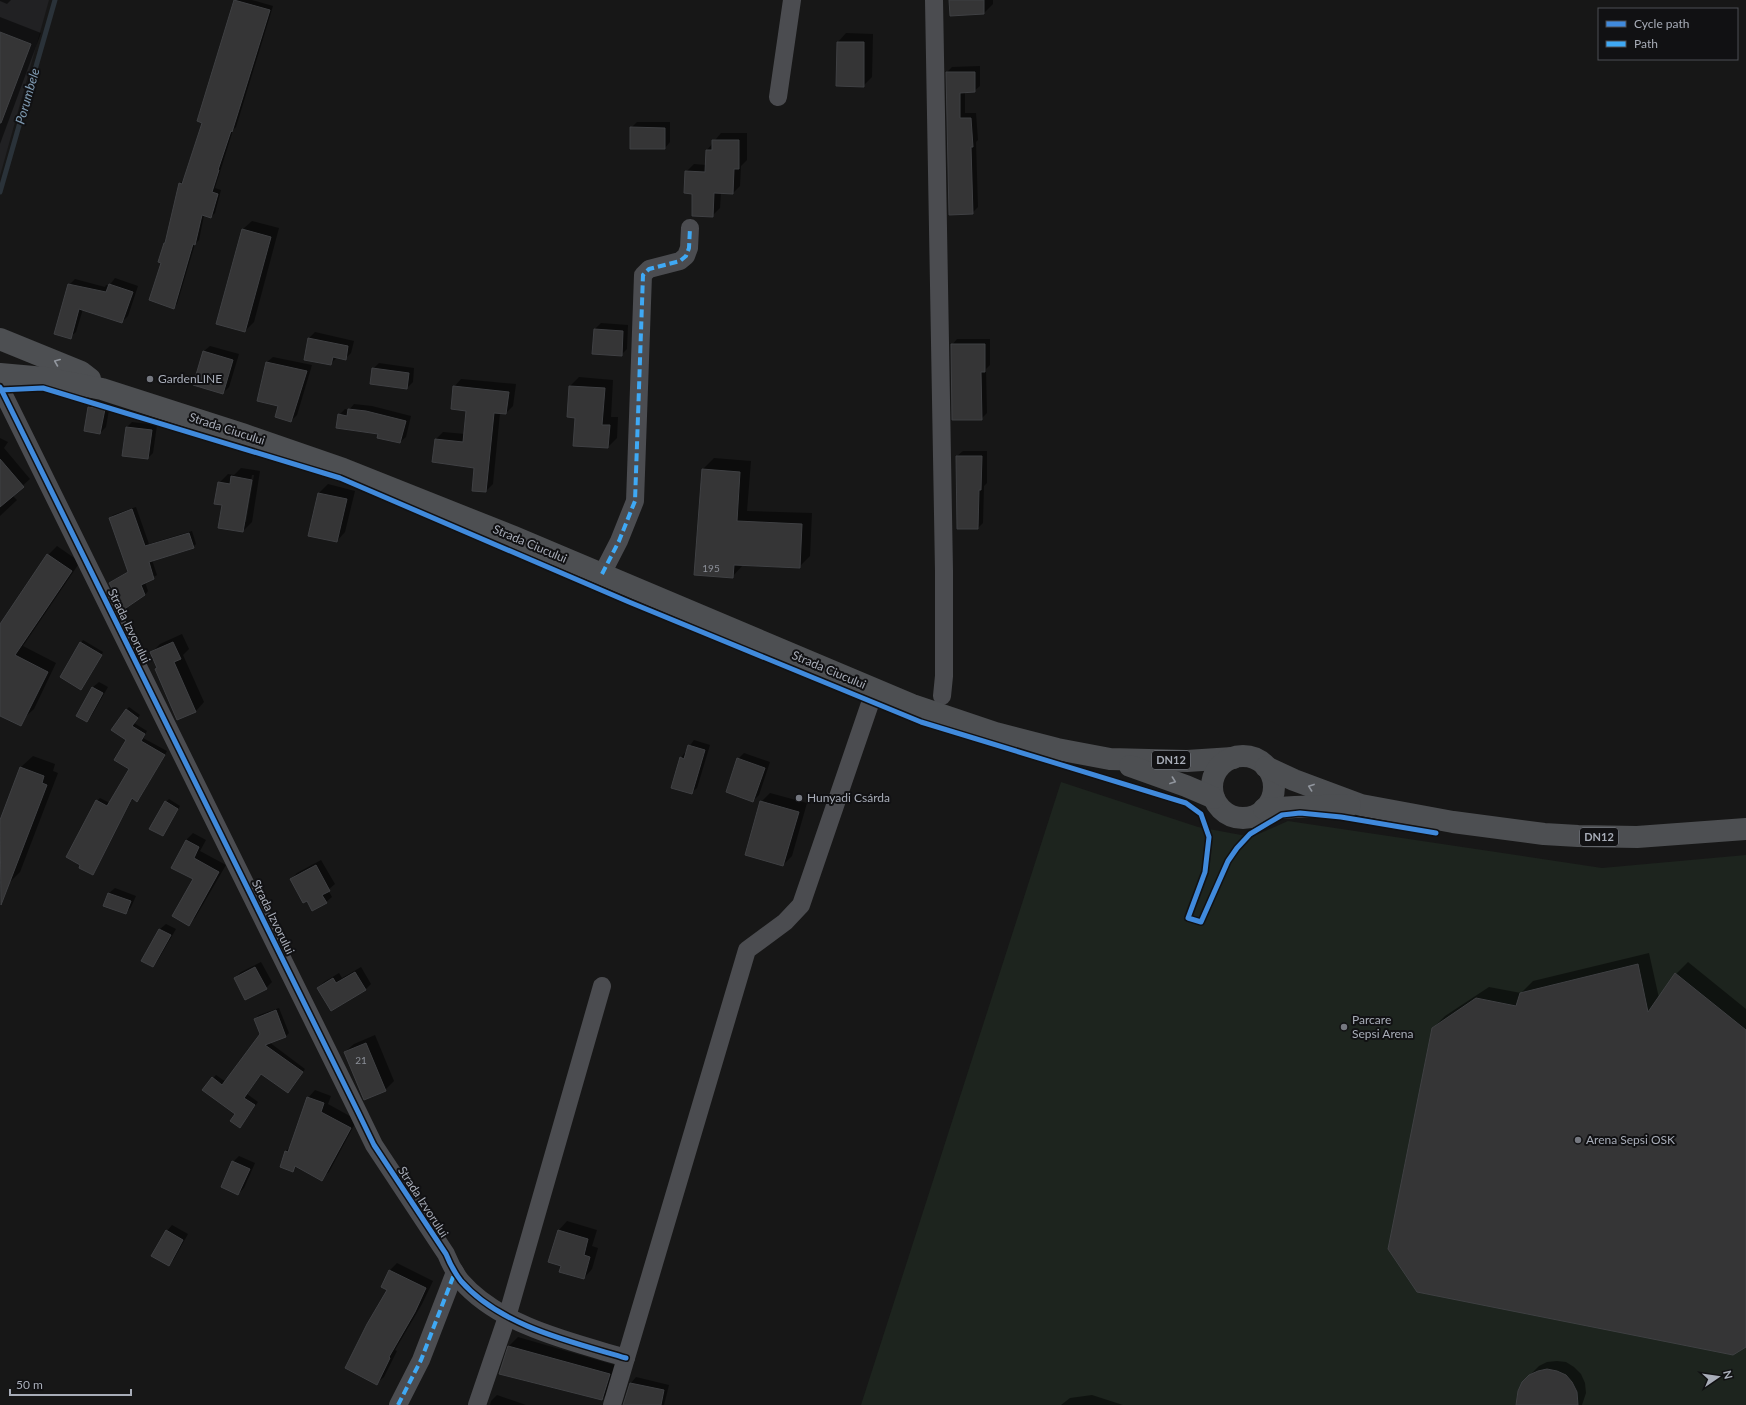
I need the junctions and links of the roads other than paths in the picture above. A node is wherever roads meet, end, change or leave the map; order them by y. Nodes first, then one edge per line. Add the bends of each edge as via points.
1 (792, 0) edge
2 (934, 0) edge
3 (778, 96) dead end
4 (690, 228) dead end
5 (0, 339) edge
6 (0, 374) edge
7 (0, 387) edge
8 (102, 389) junction
9 (602, 574) junction
10 (875, 689) junction
11 (942, 696) dead end
12 (1233, 758) junction
13 (1110, 759) junction
14 (1266, 767) junction
15 (1214, 798) junction
16 (1361, 805) junction
17 (1264, 809) junction
18 (1746, 829) edge
19 (602, 986) dead end
20 (455, 1272) junction
21 (507, 1317) junction
22 (626, 1358) junction
23 (398, 1405) edge
24 (477, 1405) edge
25 (612, 1405) edge

1 - 3 street
2 - 11 street via 944,571
4 - 9 street via 686,256 680,261 650,269 643,275 636,501
8 -> 5 main road via 80,372
6 - 8 main road, DN12 via 45,378
7 - 20 street, Strada Izvorului via 374,1145
8 - 9 main road, Strada Ciucului / DN12 via 344,469
9 - 10 main road, Strada Ciucului / DN12
10 - 13 main road, Strada Ciucului / DN12 via 951,719 1024,742
10 - 22 street via 801,905 785,922 747,950
12 - 13 main road, DN12 via 1187,761
12 - 14 main road via 1252,758
12 - 15 main road via 1224,762 1217,770 1213,779
13 -> 15 main road, DN12
16 -> 14 main road, DN12
14 - 17 main road via 1271,775 1273,792
15 - 17 main road via 1219,807 1236,817 1246,818
16 - 17 main road, DN12
16 - 18 main road, DN12 via 1453,822 1544,834 1637,837
19 - 21 street
20 - 21 street, Strada Izvorului via 472,1292
20 - 23 street via 421,1360
21 - 22 street, Strada Izvorului via 552,1336
21 - 24 street
22 - 25 street

